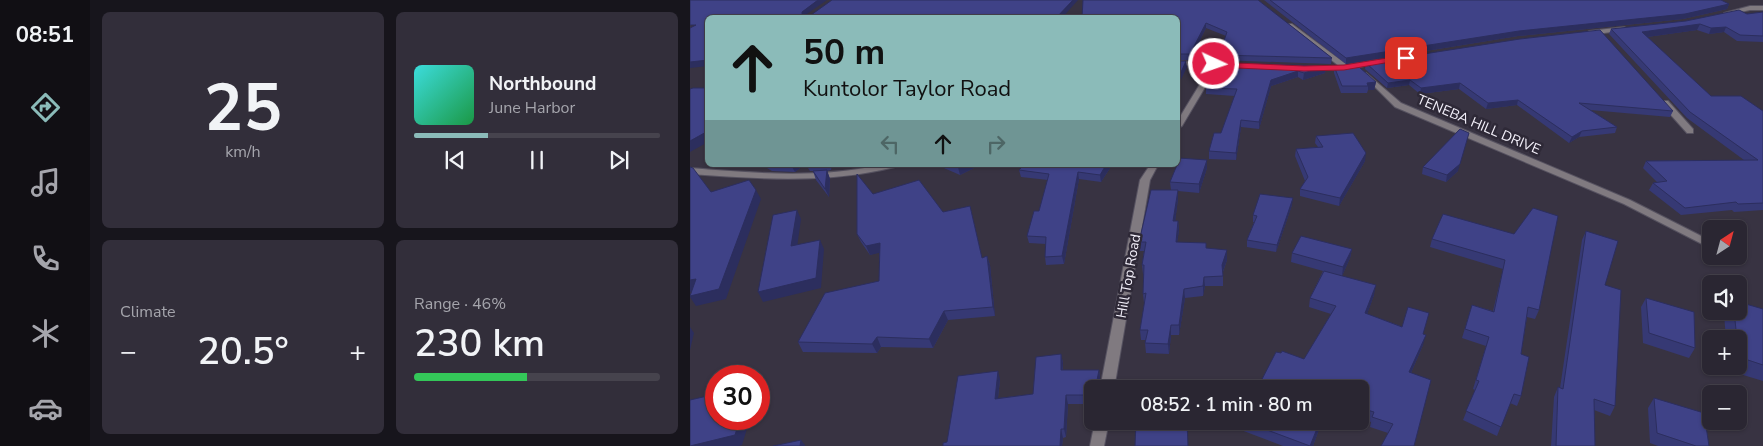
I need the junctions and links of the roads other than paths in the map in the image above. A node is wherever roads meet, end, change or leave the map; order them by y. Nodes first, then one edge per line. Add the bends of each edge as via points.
1 (1763, 8) edge
2 (1721, 14) edge
3 (1281, 18) edge
4 (1628, 29) edge
5 (1601, 32) junction
6 (1582, 34) edge
7 (1607, 39) edge
8 (1388, 60) edge
9 (1180, 63) edge
10 (1214, 64) junction
11 (1234, 65) edge
12 (1304, 68) edge
13 (1344, 68) junction
14 (1658, 96) edge
15 (1180, 123) edge
16 (1690, 131) dead end
17 (882, 167) edge
18 (1153, 167) edge
19 (690, 171) edge
20 (1702, 240) edge
21 (1109, 380) edge
22 (1100, 430) edge
23 (1097, 446) edge

1 - 2 street
3 - 13 street, TENEBA HILL DRIVE
4 - 5 street
5 - 6 street
5 - 7 street
8 - 13 street
9 - 10 street
10 - 11 street
10 - 15 street
12 - 13 street
13 - 20 street, TENEBA HILL DRIVE via 1362,70 1398,105 1627,202
14 - 16 street
17 - 19 street via 805,176
18 - 21 street, Hill Top Road via 1145,180
22 - 23 street

